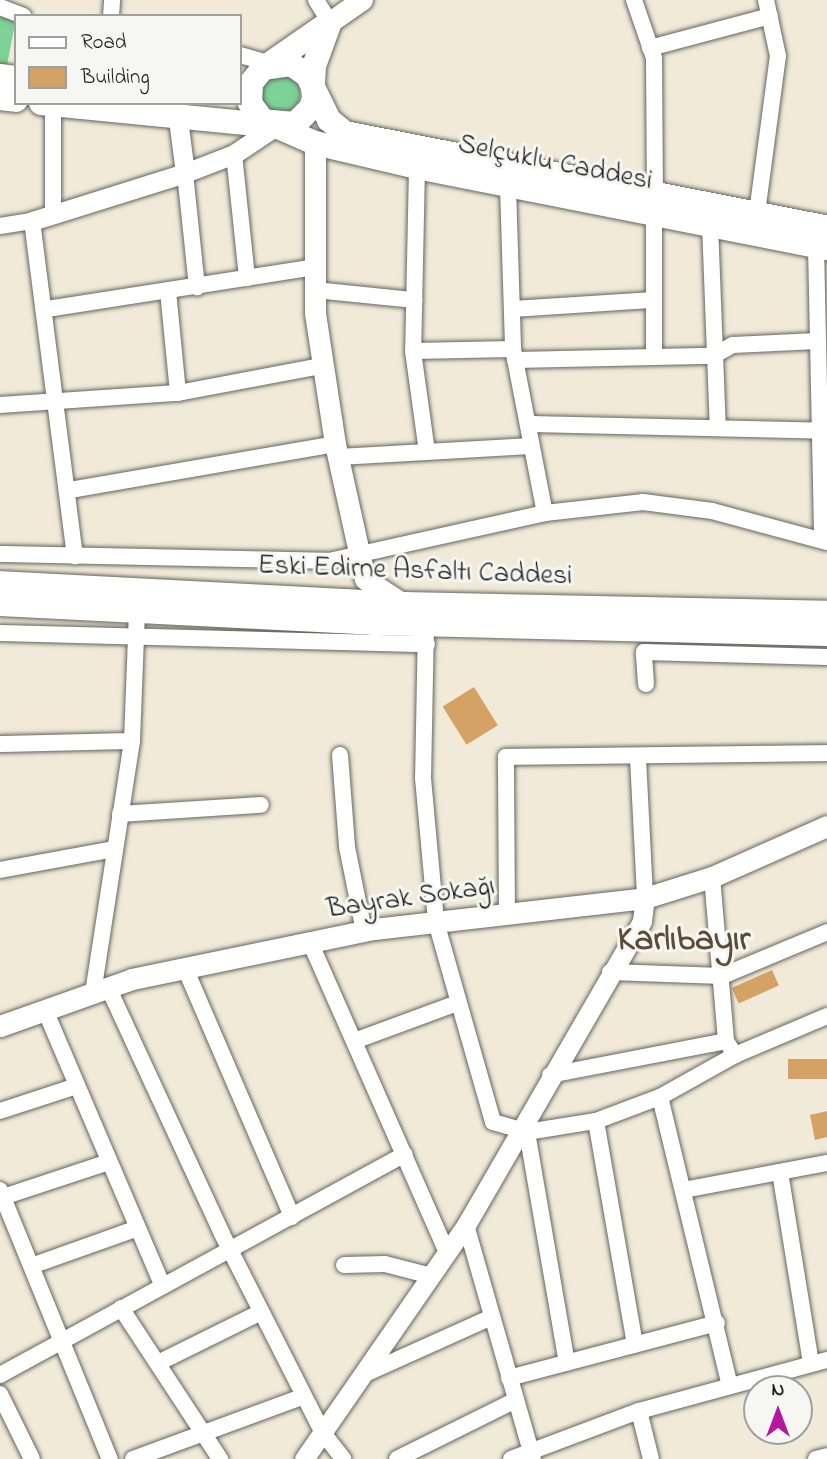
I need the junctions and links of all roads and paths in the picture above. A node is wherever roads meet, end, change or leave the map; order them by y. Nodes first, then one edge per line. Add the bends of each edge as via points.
1 (316, 0) edge
2 (362, 0) edge
3 (634, 0) edge
4 (768, 8) edge
5 (330, 22) junction
6 (650, 48) junction
7 (242, 56) edge
8 (272, 64) junction
9 (242, 71) edge
10 (313, 87) junction
11 (47, 105) edge
12 (56, 105) edge
13 (178, 119) junction
14 (276, 126) junction
15 (315, 143) junction
16 (234, 153) junction
17 (417, 167) junction
18 (185, 173) junction
19 (508, 187) junction
20 (654, 204) junction
21 (757, 213) junction
22 (53, 215) junction
23 (32, 221) junction
24 (710, 224) junction
25 (0, 226) edge
26 (823, 240) edge
27 (315, 267) junction
28 (247, 278) junction
29 (197, 287) junction
30 (315, 290) junction
31 (168, 291) junction
32 (414, 300) junction
33 (654, 300) junction
34 (47, 309) junction
35 (513, 309) junction
36 (817, 341) junction
37 (413, 351) junction
38 (514, 355) junction
39 (713, 356) junction
40 (654, 357) junction
41 (321, 366) junction
42 (178, 393) junction
43 (59, 397) junction
44 (0, 405) edge
45 (528, 424) junction
46 (718, 428) junction
47 (823, 431) edge
48 (531, 446) junction
49 (337, 451) junction
50 (427, 452) junction
51 (70, 490) junction
52 (545, 513) junction
53 (825, 541) edge
54 (0, 554) edge
55 (75, 556) junction
56 (363, 557) junction
57 (365, 579) junction
58 (0, 583) edge
59 (332, 600) junction
60 (0, 604) edge
61 (404, 604) junction
62 (137, 611) junction
63 (827, 613) edge
64 (0, 633) edge
65 (427, 634) junction
66 (827, 634) edge
67 (134, 638) junction
68 (827, 657) edge
69 (646, 684) dead end
70 (132, 741) junction
71 (0, 744) edge
72 (827, 753) edge
73 (340, 755) dead end
74 (638, 758) junction
75 (261, 805) dead end
76 (120, 814) junction
77 (827, 826) edge
78 (114, 849) junction
79 (0, 870) edge
80 (712, 877) junction
81 (645, 898) junction
82 (506, 915) junction
83 (436, 922) junction
84 (364, 931) junction
85 (827, 932) edge
86 (310, 942) junction
87 (185, 968) junction
88 (610, 972) junction
89 (722, 976) junction
90 (100, 990) junction
91 (456, 1004) junction
92 (45, 1010) junction
93 (827, 1016) edge
94 (0, 1026) edge
95 (357, 1041) junction
96 (726, 1041) junction
97 (735, 1055) junction
98 (550, 1075) junction
99 (77, 1086) junction
100 (660, 1097) junction
101 (0, 1111) edge
102 (597, 1121) junction
103 (522, 1132) junction
104 (405, 1154) junction
105 (109, 1162) junction
106 (827, 1163) edge
107 (780, 1172) junction
108 (684, 1190) junction
109 (1, 1195) edge
110 (292, 1217) junction
111 (466, 1225) junction
112 (138, 1228) junction
113 (231, 1251) junction
114 (447, 1253) junction
115 (34, 1265) junction
116 (344, 1265) dead end
117 (431, 1276) junction
118 (163, 1286) junction
119 (121, 1308) junction
120 (261, 1312) junction
121 (492, 1317) junction
122 (717, 1323) junction
123 (59, 1339) junction
124 (635, 1345) junction
125 (819, 1362) edge
126 (158, 1363) junction
127 (567, 1363) junction
128 (366, 1374) junction
129 (0, 1375) edge
130 (509, 1378) junction
131 (730, 1386) junction
132 (0, 1394) edge
133 (304, 1396) junction
134 (516, 1400) junction
135 (639, 1411) junction
136 (323, 1433) junction
137 (208, 1435) junction
138 (531, 1454) edge
139 (827, 1456) edge
140 (32, 1459) edge
141 (110, 1459) edge
142 (133, 1459) edge
143 (220, 1459) edge
144 (304, 1459) edge
145 (343, 1459) edge
146 (397, 1459) edge
147 (511, 1459) edge
148 (651, 1459) edge
149 (816, 1459) edge

1 - 5 street
2 - 5 main road
3 - 6 street
4 - 6 street
4 - 21 street via 778,56
5 - 8 main road
5 - 10 main road
6 - 20 street
7 - 8 street
8 - 9 main road, Selçuklu Caddesi
8 - 10 main road, Selçuklu Caddesi via 301,68
8 - 14 main road, Selçuklu Caddesi via 256,75 249,92 255,113
10 - 14 main road, Selçuklu Caddesi via 304,117
10 - 20 main road, Selçuklu Caddesi via 329,120 345,133
11 - 22 street
12 - 13 main road, Selçuklu Caddesi
13 - 14 main road, Selçuklu Caddesi
13 - 18 street
14 - 15 main road, Selçuklu Caddesi
14 - 16 street
15 - 17 main road, Selçuklu Caddesi
15 - 27 main road
16 - 18 street
16 - 28 street
17 - 19 main road, Selçuklu Caddesi
17 - 32 street
18 - 22 street
18 - 29 street
19 - 20 main road, Selçuklu Caddesi
19 - 35 street
20 - 21 main road, Selçuklu Caddesi
20 - 24 main road, Selçuklu Caddesi
20 - 33 street
21 - 26 main road, Selçuklu Caddesi
22 - 23 street
23 - 25 street
23 - 34 street
24 - 26 main road, Selçuklu Caddesi
24 - 39 street
26 - 36 street
27 - 28 street
27 - 30 main road
28 - 29 street
29 - 31 street
30 - 32 street
30 - 41 main road
31 - 34 street
31 - 42 street
32 - 37 street
33 - 35 street
33 - 40 street
34 - 43 street
35 - 38 street
36 - 39 street via 733,345
36 - 47 street
37 - 38 street
37 - 50 street
38 - 40 street
38 - 45 street
39 - 40 street
39 - 46 street
41 - 42 street
41 - 49 main road
42 - 43 street
43 - 44 street
43 - 51 street
45 - 46 street
45 - 48 street
46 - 47 street
47 - 53 street
48 - 50 street
48 - 52 street
49 - 50 street
49 - 51 street
49 - 56 main road
51 - 55 street
52 - 53 street via 643,502 712,511
52 - 56 street
54 - 55 street
55 - 56 street
56 - 57 main road
57 - 59 main road
57 - 61 main road
58 - 59 main road, Eski Edirne Asfaltı Caddesi
59 - 61 main road, Eski Edirne Asfaltı Caddesi
60 - 62 main road, Eski Edirne Asfaltı Caddesi
61 - 63 main road, Eski Edirne Asfaltı Caddesi
62 - 65 main road, Eski Edirne Asfaltı Caddesi
62 - 67 street
64 - 67 street, Eski Edirne Asfaltı Caddesi
65 - 66 main road, Eski Edirne Asfaltı Caddesi
65 - 67 street, Eski Edirne Asfaltı Caddesi
65 - 83 street via 423,778
67 - 70 street
68 - 69 street via 644,652
70 - 71 street
70 - 76 street
72 - 74 street
73 - 84 street via 347,847
74 - 81 street
74 - 82 street via 506,757
75 - 76 street
76 - 78 street
77 - 80 main road, Bayrak Sokağı
78 - 79 street
78 - 90 street
80 - 81 main road, Bayrak Sokağı
80 - 89 street
81 - 82 main road, Bayrak Sokağı
81 - 88 street via 642,921
82 - 83 main road, Bayrak Sokağı
83 - 84 main road, Bayrak Sokağı
83 - 91 street
84 - 86 main road, Bayrak Sokağı
85 - 89 street
86 - 87 main road, Bayrak Sokağı
86 - 95 street
87 - 90 main road, Bayrak Sokağı
87 - 110 street
88 - 89 street
88 - 98 street
89 - 96 street
90 - 92 main road, Bayrak Sokağı
90 - 113 street
91 - 95 street
91 - 103 street via 488,1115
92 - 94 main road, Bayrak Sokağı
92 - 99 street
93 - 97 street
95 - 104 street
96 - 97 street
96 - 98 street
97 - 100 street
98 - 103 street
99 - 101 street
99 - 105 street
100 - 102 street
100 - 108 street
102 - 103 street
102 - 124 street
103 - 111 street
103 - 127 street
104 - 110 street
104 - 114 street
105 - 109 street
105 - 112 street
106 - 107 street
107 - 108 street
107 - 125 street
108 - 122 street
109 - 115 street
110 - 113 street
111 - 114 street
111 - 121 street
112 - 115 street
112 - 118 street
113 - 118 street
113 - 120 street
114 - 117 street
115 - 123 street
116 - 117 street via 385,1264
117 - 128 street
118 - 119 street
119 - 123 street
119 - 126 street
120 - 126 street
120 - 133 street
121 - 128 street
121 - 130 street
122 - 124 street
122 - 131 street
123 - 129 street
123 - 141 street
124 - 127 street
125 - 131 street
126 - 137 street
127 - 130 street
128 - 136 street
130 - 134 street
131 - 135 street
132 - 140 street
133 - 136 street
133 - 137 street
134 - 138 street
134 - 146 street
135 - 138 street
135 - 148 street
136 - 144 street
136 - 145 street
137 - 142 street
137 - 143 street
138 - 147 street
139 - 149 street

